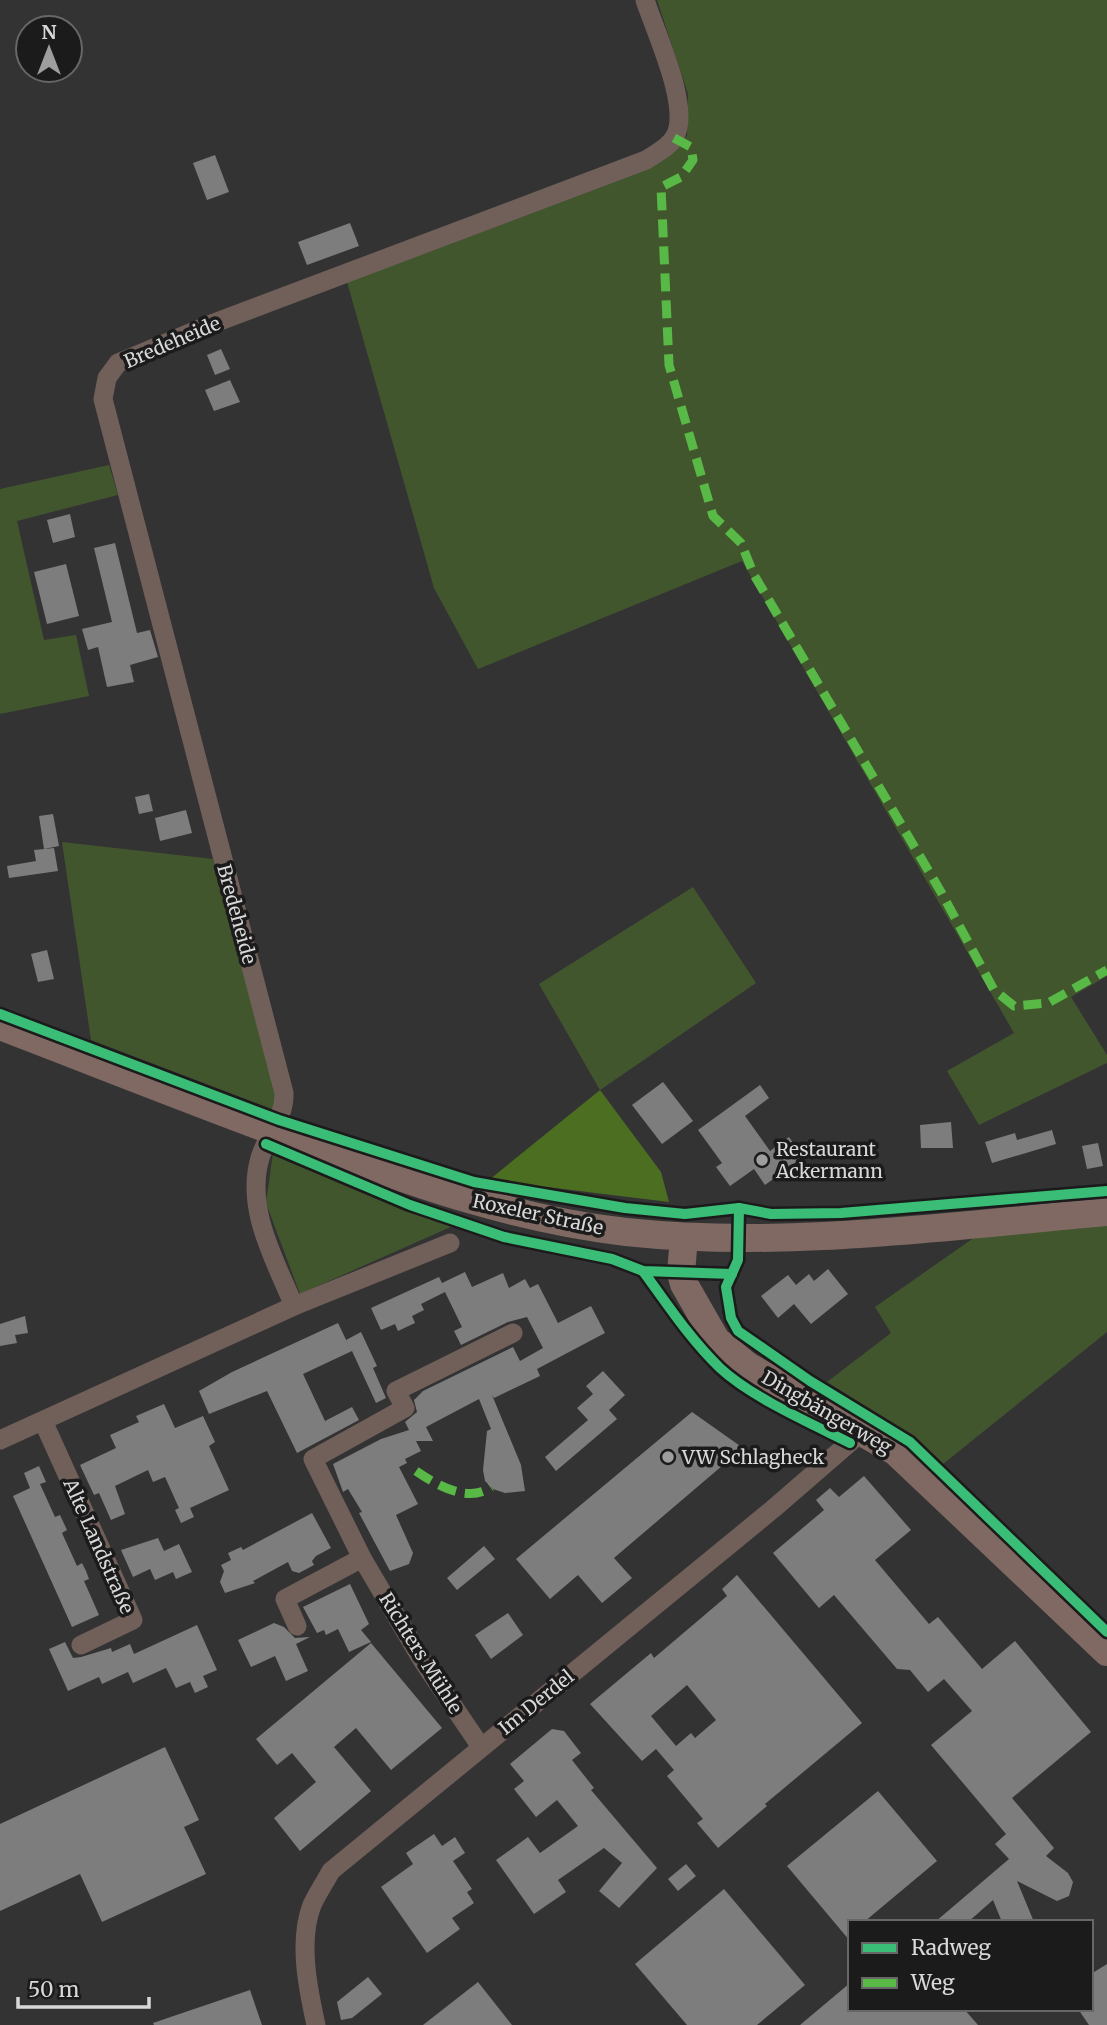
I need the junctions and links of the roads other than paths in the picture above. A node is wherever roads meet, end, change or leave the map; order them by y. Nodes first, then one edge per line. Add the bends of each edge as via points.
1 (645, 0) edge
2 (0, 1026) edge
3 (273, 1131) junction
4 (1107, 1212) edge
5 (684, 1237) junction
6 (450, 1243) dead end
7 (294, 1306) junction
8 (513, 1333) dead end
9 (43, 1421) junction
10 (863, 1431) junction
11 (0, 1440) edge
12 (362, 1558) junction
13 (297, 1626) dead end
14 (81, 1645) dead end
15 (1107, 1653) edge
16 (481, 1747) junction
17 (316, 2025) edge

1 - 3 street, Bredeheide via 680,116 676,136 666,147 646,160 209,325 118,363 107,378 103,399 284,1093 284,1107
2 - 3 main road, Roxeler Straße
3 - 5 main road, Roxeler Straße via 498,1208 565,1224
3 - 7 street via 260,1159 255,1198
4 - 5 main road, Roxeler Straße via 829,1236
5 - 10 main road, Dingbängerweg via 684,1284 716,1340 748,1366
6 - 7 street
7 - 9 street
8 - 12 street, Richters Mühle via 396,1391 405,1408 313,1459
9 - 11 street
9 - 14 street, Alte Landstraße via 133,1620
10 - 15 main road, Dingbängerweg via 936,1486
10 - 16 street, Im Derdel
12 - 13 street via 285,1599
12 - 16 street, Richters Mühle via 422,1660
16 - 17 street, Im Derdel via 331,1871 312,1906 307,1938

